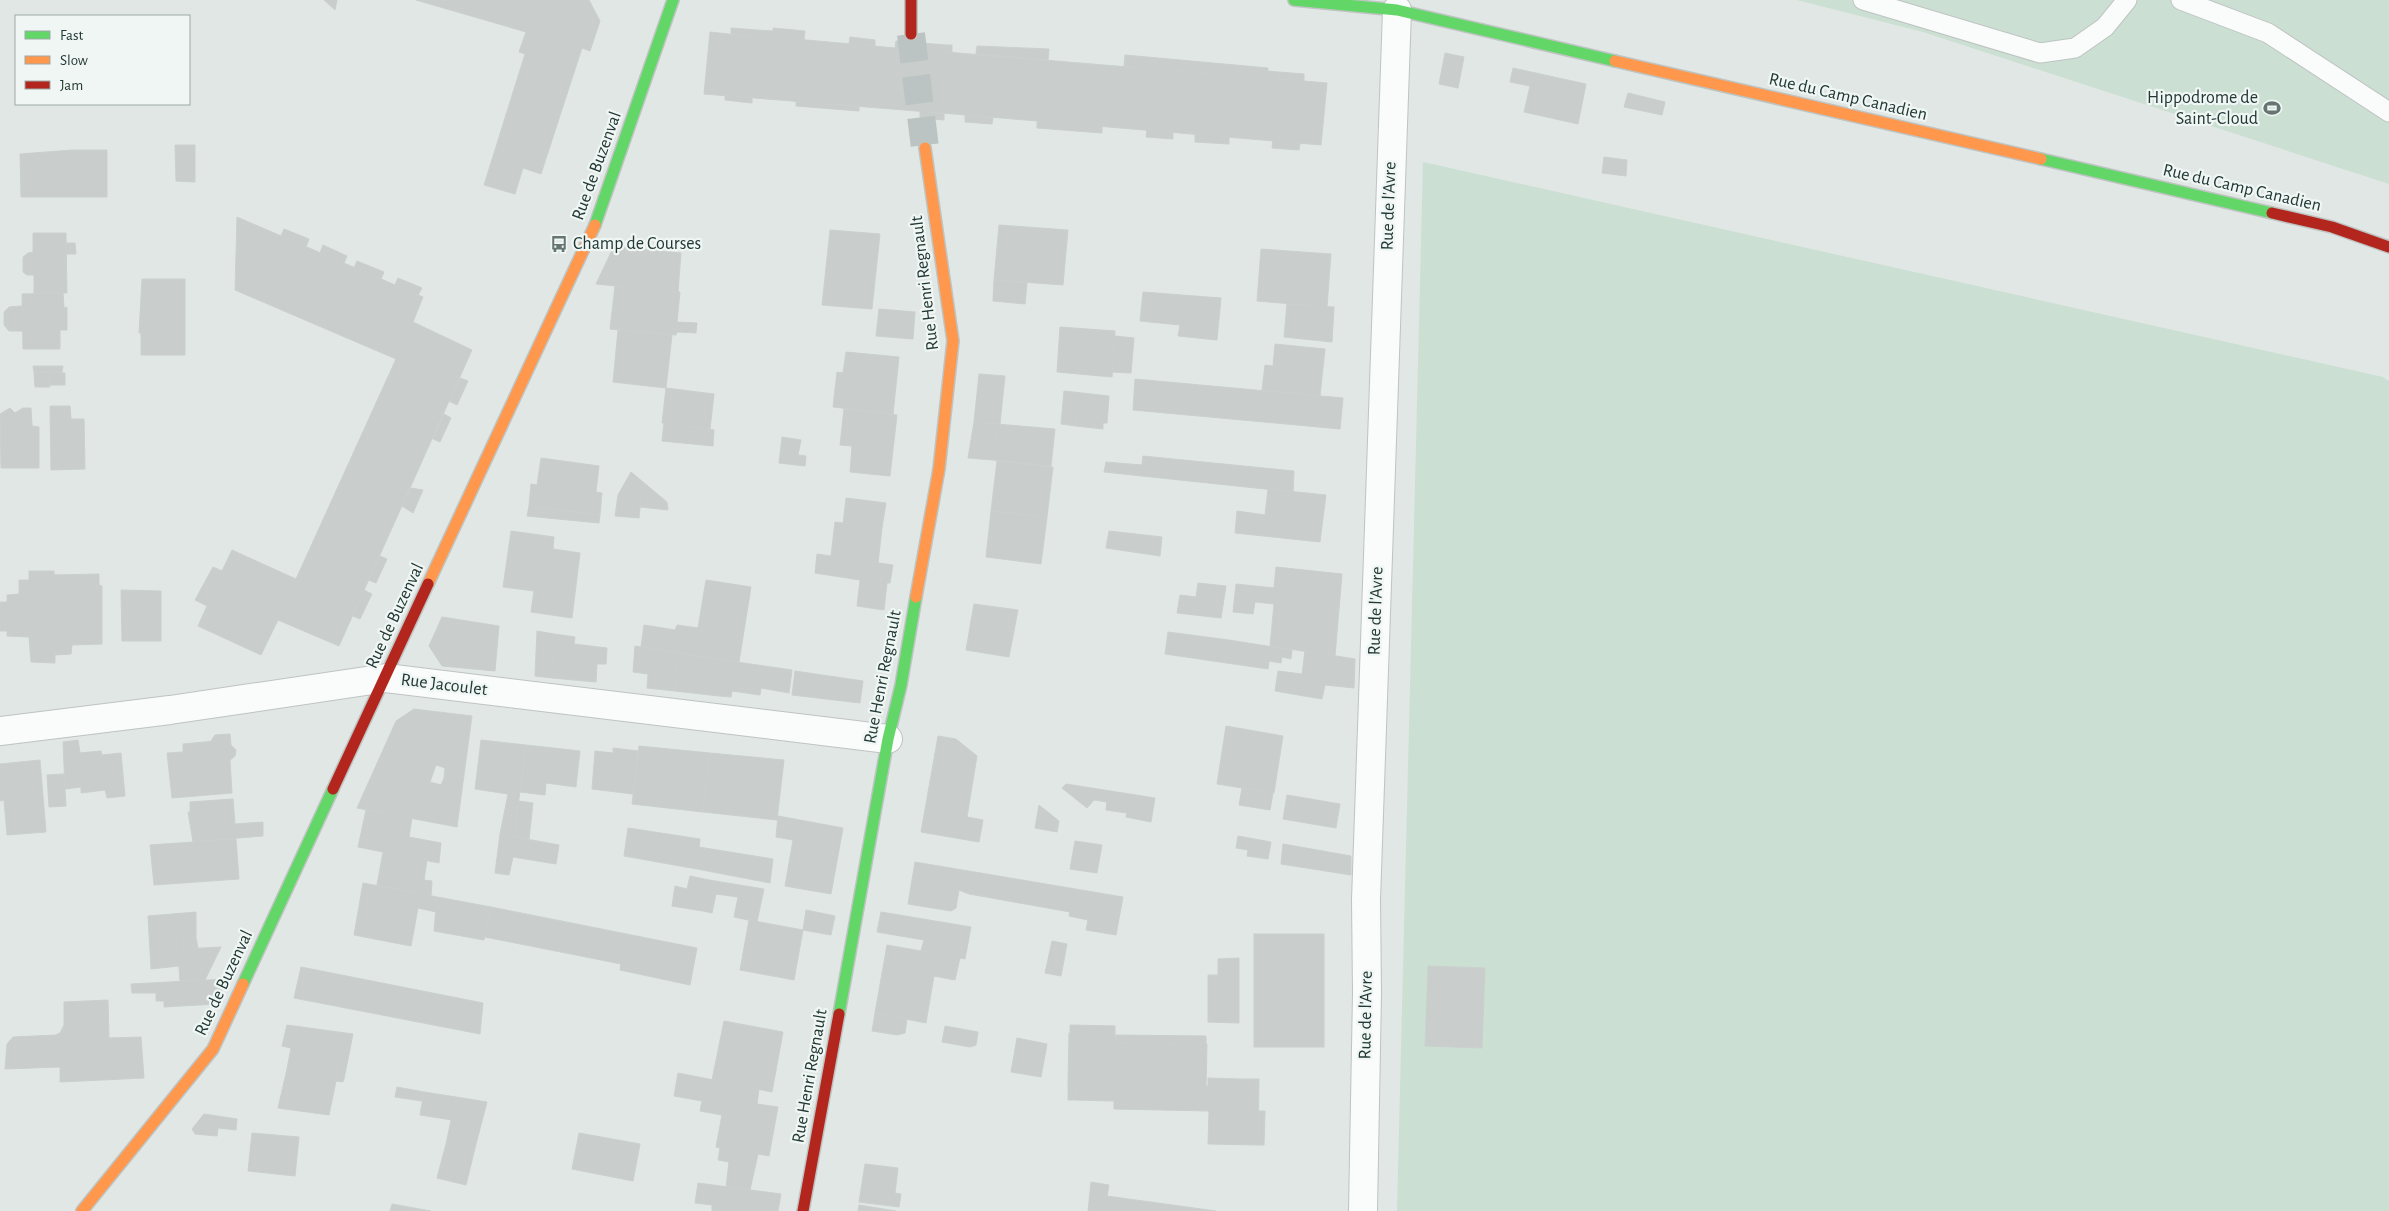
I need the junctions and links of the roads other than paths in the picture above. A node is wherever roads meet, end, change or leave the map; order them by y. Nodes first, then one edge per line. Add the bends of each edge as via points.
1 (673, 0) edge
2 (910, 0) edge
3 (1294, 0) edge
4 (1863, 0) edge
5 (2128, 0) edge
6 (2181, 0) edge
7 (1351, 3) edge
8 (1396, 10) junction
9 (911, 34) tunnel mouth
10 (2389, 112) edge
11 (925, 148) tunnel mouth
12 (2389, 247) edge
13 (386, 678) junction
14 (0, 731) edge
15 (888, 739) junction
16 (82, 1211) edge
17 (803, 1211) edge
18 (1363, 1211) edge

1 - 13 street, Rue de Buzenval via 602,209
2 - 9 street
3 - 7 street, Rue du Camp Canadien
4 - 5 lane via 2040,53 2076,48 2105,27
6 - 10 lane via 2268,34
7 - 8 street, Rue du Camp Canadien
8 - 12 street, Rue du Camp Canadien via 2332,227
8 - 18 street, Rue de l'Avre via 1366,900 1368,993
11 - 15 street, Rue Henri Regnault via 953,341 939,469 902,685
13 - 14 street, Rue Jacoulet
13 - 15 street, Rue Jacoulet
13 - 16 street, Rue de Buzenval via 213,1049
15 - 17 street, Rue Henri Regnault

